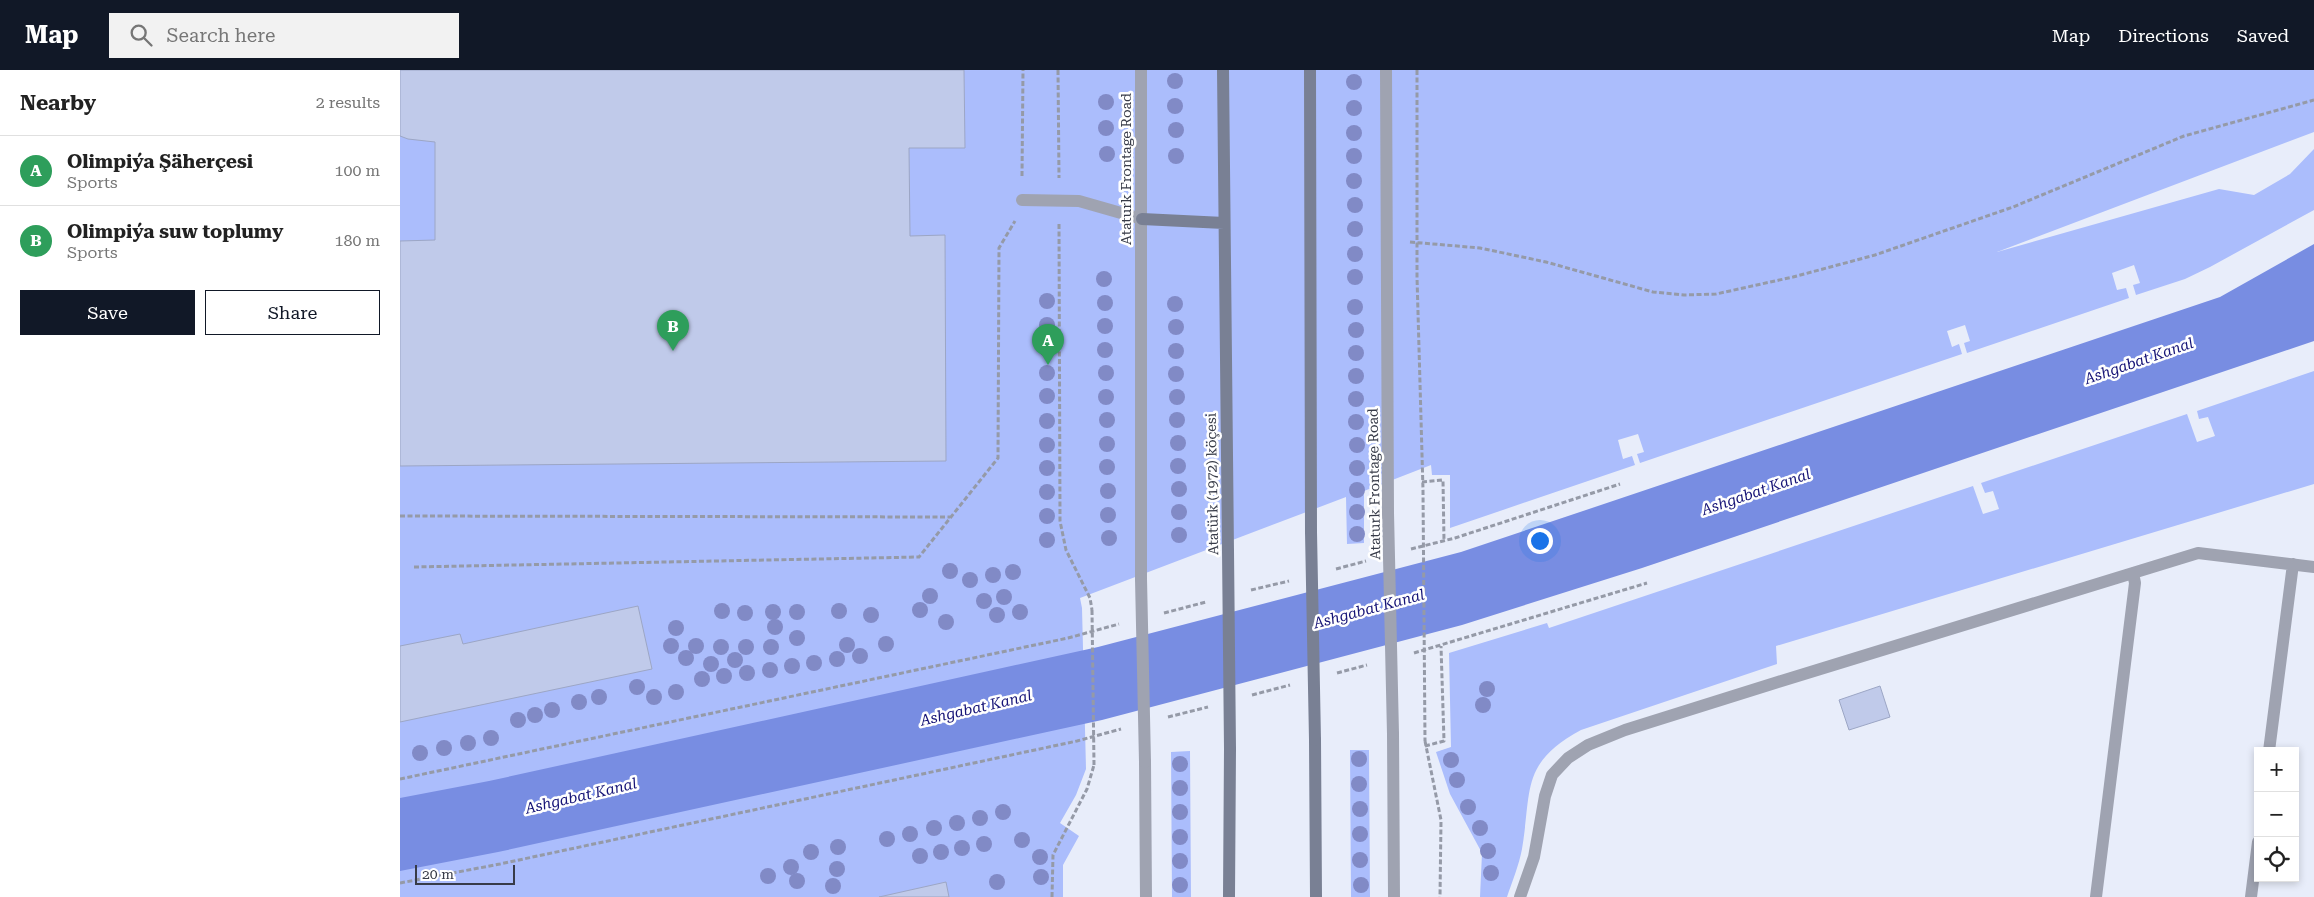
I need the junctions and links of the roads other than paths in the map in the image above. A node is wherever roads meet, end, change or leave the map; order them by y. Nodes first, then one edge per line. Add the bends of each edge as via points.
1 (1141, 70) edge
2 (1222, 70) edge
3 (1310, 70) edge
4 (1386, 70) edge
5 (1022, 200) road end
6 (1142, 219) junction
7 (1224, 223) junction
8 (2293, 564) junction
9 (2314, 567) edge
10 (2133, 573) junction
11 (2270, 747) edge
12 (2254, 873) edge
13 (1146, 897) edge
14 (1229, 897) edge
15 (1316, 897) edge
16 (1394, 897) edge
17 (1520, 897) edge
18 (2096, 897) edge
19 (2251, 897) edge

1 - 6 street, Ataturk Frontage Road
2 - 7 main road, Atatürk (1972) köçesi
3 - 15 main road, bridge
4 - 16 street, Ataturk Frontage Road, bridge
5 - 6 street via 1079,200
6 - 7 main road
6 - 13 street, Ataturk Frontage Road, bridge via 1141,579
7 - 14 main road, Atatürk (1972) köçesi, bridge
8 - 9 street
8 - 10 street via 2198,553
8 - 11 street
10 - 17 street via 1751,690 1588,745 1568,758 1552,775 1534,857
10 - 18 street via 2136,583
12 - 19 street

